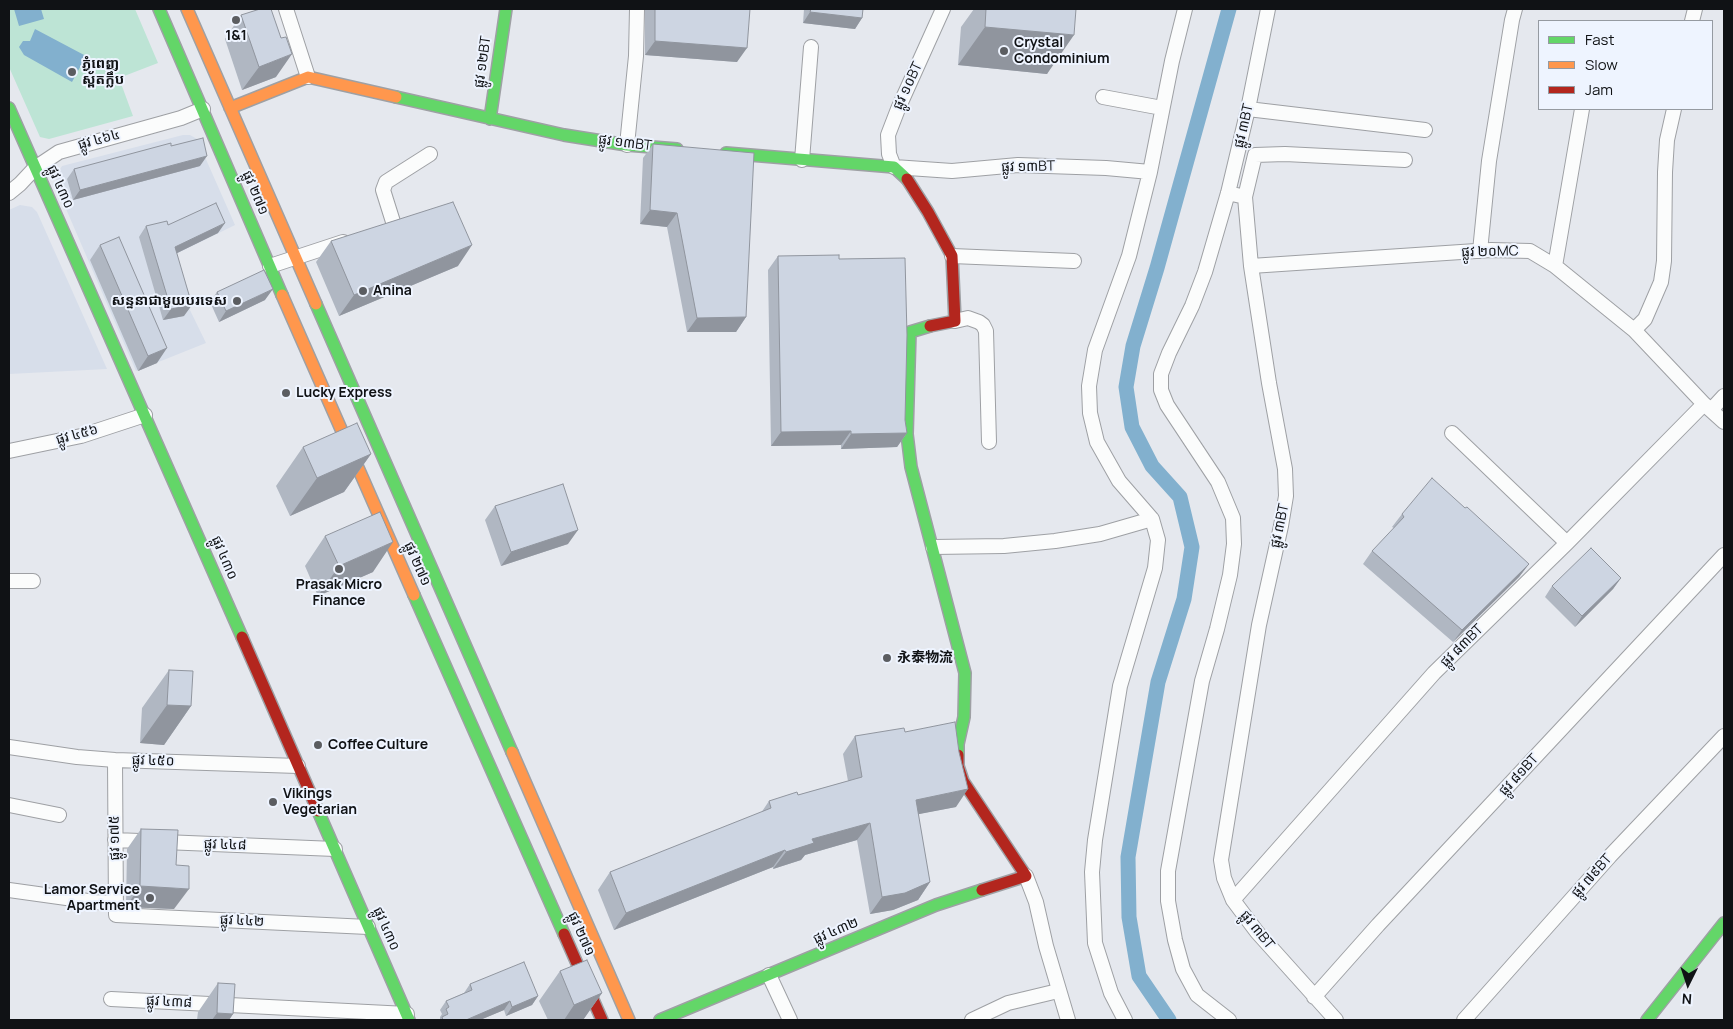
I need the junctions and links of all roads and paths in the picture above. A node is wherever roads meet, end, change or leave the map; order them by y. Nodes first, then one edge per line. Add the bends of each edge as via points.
1 (160, 9) edge
2 (187, 9) edge
3 (286, 9) edge
4 (506, 9) edge
5 (637, 9) edge
6 (943, 9) edge
7 (1185, 9) edge
8 (1268, 9) edge
9 (1515, 9) edge
10 (811, 47) dead end
11 (308, 77) junction
12 (1103, 97) dead end
13 (9, 108) edge
14 (230, 108) junction
15 (1162, 108) junction
16 (1248, 109) junction
17 (203, 110) junction
18 (1582, 110) edge
19 (1674, 110) edge
20 (490, 119) junction
21 (1425, 130) dead end
22 (627, 145) junction
23 (684, 150) edge
24 (713, 152) edge
25 (430, 154) dead end
26 (802, 160) junction
27 (1405, 160) dead end
28 (894, 166) junction
29 (35, 168) junction
30 (1150, 172) junction
31 (1228, 193) junction
32 (9, 194) edge
33 (1246, 197) junction
34 (394, 224) edge
35 (359, 236) edge
36 (1480, 251) junction
37 (952, 256) junction
38 (296, 257) junction
39 (1074, 261) dead end
40 (270, 266) junction
41 (1251, 266) junction
42 (1555, 266) junction
43 (955, 321) junction
44 (1634, 330) junction
45 (1724, 396) edge
46 (1708, 407) junction
47 (145, 415) junction
48 (1724, 422) edge
49 (1452, 433) dead end
50 (989, 442) dead end
51 (9, 451) edge
52 (1152, 519) junction
53 (1567, 543) junction
54 (933, 547) junction
55 (1724, 555) edge
56 (9, 581) edge
57 (33, 581) dead end
58 (1724, 736) edge
59 (9, 747) edge
60 (115, 760) junction
61 (298, 766) junction
62 (9, 805) edge
63 (59, 816) dead end
64 (116, 840) junction
65 (335, 849) junction
66 (1026, 876) junction
67 (9, 890) edge
68 (1233, 900) junction
69 (116, 909) junction
70 (1724, 923) edge
71 (368, 927) junction
72 (769, 975) junction
73 (1058, 991) junction
74 (1314, 997) junction
75 (111, 999) dead end
76 (408, 1017) edge
77 (602, 1020) edge
78 (629, 1020) edge
79 (660, 1020) edge
80 (790, 1020) edge
81 (972, 1020) edge
82 (1068, 1020) edge
83 (1124, 1020) edge
84 (1229, 1020) edge
85 (1336, 1020) edge
86 (1464, 1020) edge
87 (1647, 1020) edge

1 - 17 street, ផ្លូវ ២៧១
2 - 14 street, ផ្លូវ ២៧១
3 - 11 street
4 - 20 street, ផ្លូវ ១២BT
5 - 22 street
6 - 28 street, ផ្លូវ ១០BT via 888,135 889,154
7 - 15 street
8 - 16 street, ផ្លូវ ៣BT
9 - 36 street via 1489,161
10 - 26 street
11 - 14 street
11 - 20 street, ផ្លូវ ១៣BT
12 - 15 street
13 - 29 street, ផ្លូវ ៤៣០
14 - 38 street, ផ្លូវ ២៧១
15 - 30 street
16 - 21 street
16 - 31 street, ផ្លូវ ៣BT
17 - 29 street, ផ្លូវ ៤៦៤ via 59,152
17 - 40 street, ផ្លូវ ២៧១
18 - 42 street
19 - 44 street via 1667,140 1661,282 1645,319
20 - 22 street, ផ្លូវ ១៣BT via 564,136
22 - 23 street, ផ្លូវ ១៣BT
24 - 26 street, ផ្លូវ ១៣BT
25 - 34 street via 386,182 383,190
26 - 28 street, ផ្លូវ ១៣BT
27 - 33 street, ផ្លូវ ៣BT via 1255,155
28 - 30 street, ផ្លូវ ១៣BT via 952,171 1018,165
28 - 37 street via 914,190
29 - 32 street, ផ្លូវ ៤៦៤
29 - 47 street, ផ្លូវ ៤៣០
30 - 52 street via 1129,256 1095,350 1089,386 1090,413 1097,442 1119,481
31 - 33 street
31 - 84 street, ផ្លូវ ៣BT via 1205,272 1169,353 1161,390 1174,417 1218,482 1233,518 1230,575 1202,681 1168,871 1168,901 1183,969 1197,995
33 - 41 street, ផ្លូវ ៣BT
35 - 38 street
36 - 41 street, ផ្លូវ ២០MC
36 - 42 street, ផ្លូវ ២០MC via 1530,251
37 - 39 street
37 - 43 street
38 - 40 street
38 - 78 street, ផ្លូវ ២៧១
40 - 77 street, ផ្លូវ ២៧១
41 - 68 street, ផ្លូវ ៣BT via 1285,469 1286,496 1259,625 1221,860
42 - 44 street, ផ្លូវ ២០MC
43 - 50 street via 968,318 984,325 986,331
43 - 54 street via 916,329 910,332 909,341 907,434 911,467
44 - 46 street, ផ្លូវ ២០MC
45 - 46 street, ផ្លូវ ៨៣BT
46 - 48 street, ផ្លូវ ២០MC
46 - 53 street, ផ្លូវ ៨៣BT
47 - 51 street, ផ្លូវ ៤៥៦ via 81,436
47 - 61 street, ផ្លូវ ៤៣០
49 - 53 street
52 - 54 street via 1100,534 1055,541
52 - 83 street via 1158,540 1155,568 1120,686 1092,872 1095,943 1111,993
53 - 68 street, ផ្លូវ ៨៣BT via 1434,674
54 - 66 street via 964,673 964,717 958,744 958,766 963,781
55 - 74 street, ផ្លូវ ៨១BT
56 - 57 street
58 - 86 street, ផ្លូវ ៧៩BT via 1610,856
59 - 60 street, ផ្លូវ ៤៥០
60 - 61 street, ផ្លូវ ៤៥០
60 - 64 street, ផ្លូវ ១៧៥
61 - 65 street, ផ្លូវ ៤៣០
62 - 63 street
64 - 65 street, ផ្លូវ ៤៤៨
64 - 69 street, ផ្លូវ ១៧៥
65 - 71 street, ផ្លូវ ៤៣០
66 - 72 street, ផ្លូវ ៤៣២ via 936,905
66 - 73 street via 1036,902
67 - 69 street, ផ្លូវ ៤៤២ via 94,902
68 - 74 street, ផ្លូវ ៣BT
69 - 71 street, ផ្លូវ ៤៤២
70 - 87 street
71 - 76 street, ផ្លូវ ៤៣០
72 - 79 street, ផ្លូវ ៤៣២
72 - 80 street
73 - 81 street via 1008,1003
73 - 82 street
74 - 85 street, ផ្លូវ ៣BT
75 - 76 street, ផ្លូវ ៤៣៨

